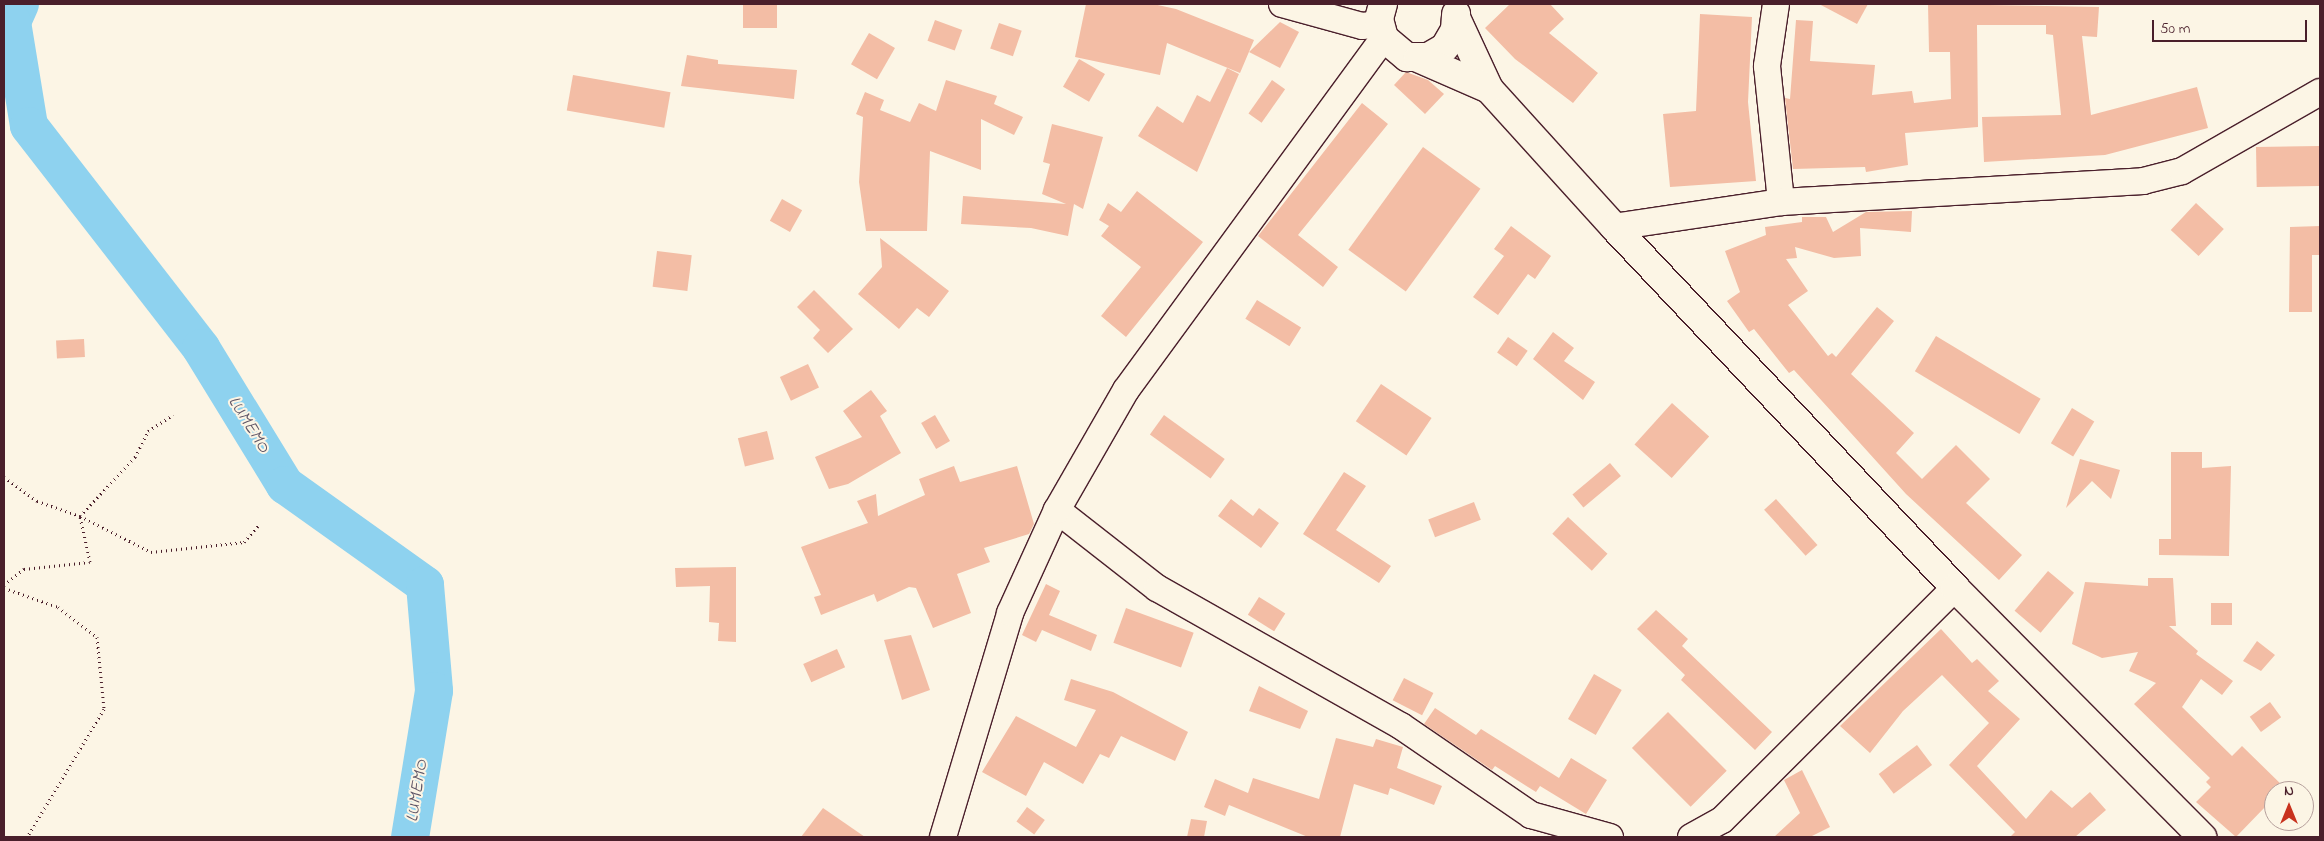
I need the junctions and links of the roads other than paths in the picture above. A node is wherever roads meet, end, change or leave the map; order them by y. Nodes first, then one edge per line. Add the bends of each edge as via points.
1 (1282, 4) edge
2 (1776, 4) edge
3 (1454, 8) edge
4 (1382, 22) edge
5 (1418, 58) junction
6 (1489, 89) junction
7 (2320, 92) edge
8 (1780, 202) junction
9 (1614, 226) junction
10 (1057, 510) junction
11 (1955, 588) junction
12 (943, 837) edge
13 (1610, 837) edge
14 (1691, 837) edge
15 (2202, 837) edge

1 - 4 street via 1362,26
2 - 8 street via 1767,66
3 - 5 main road via 1445,47
3 - 6 main road
4 - 5 main road via 1398,53
4 - 10 street via 1126,390
5 - 6 main road
6 - 9 main road
7 - 8 street via 2182,171 2143,181
8 - 9 street
9 - 11 main road
10 - 12 street via 1010,613
10 - 13 street via 1157,588 1401,726 1530,815
11 - 14 street via 1722,820
11 - 15 main road

